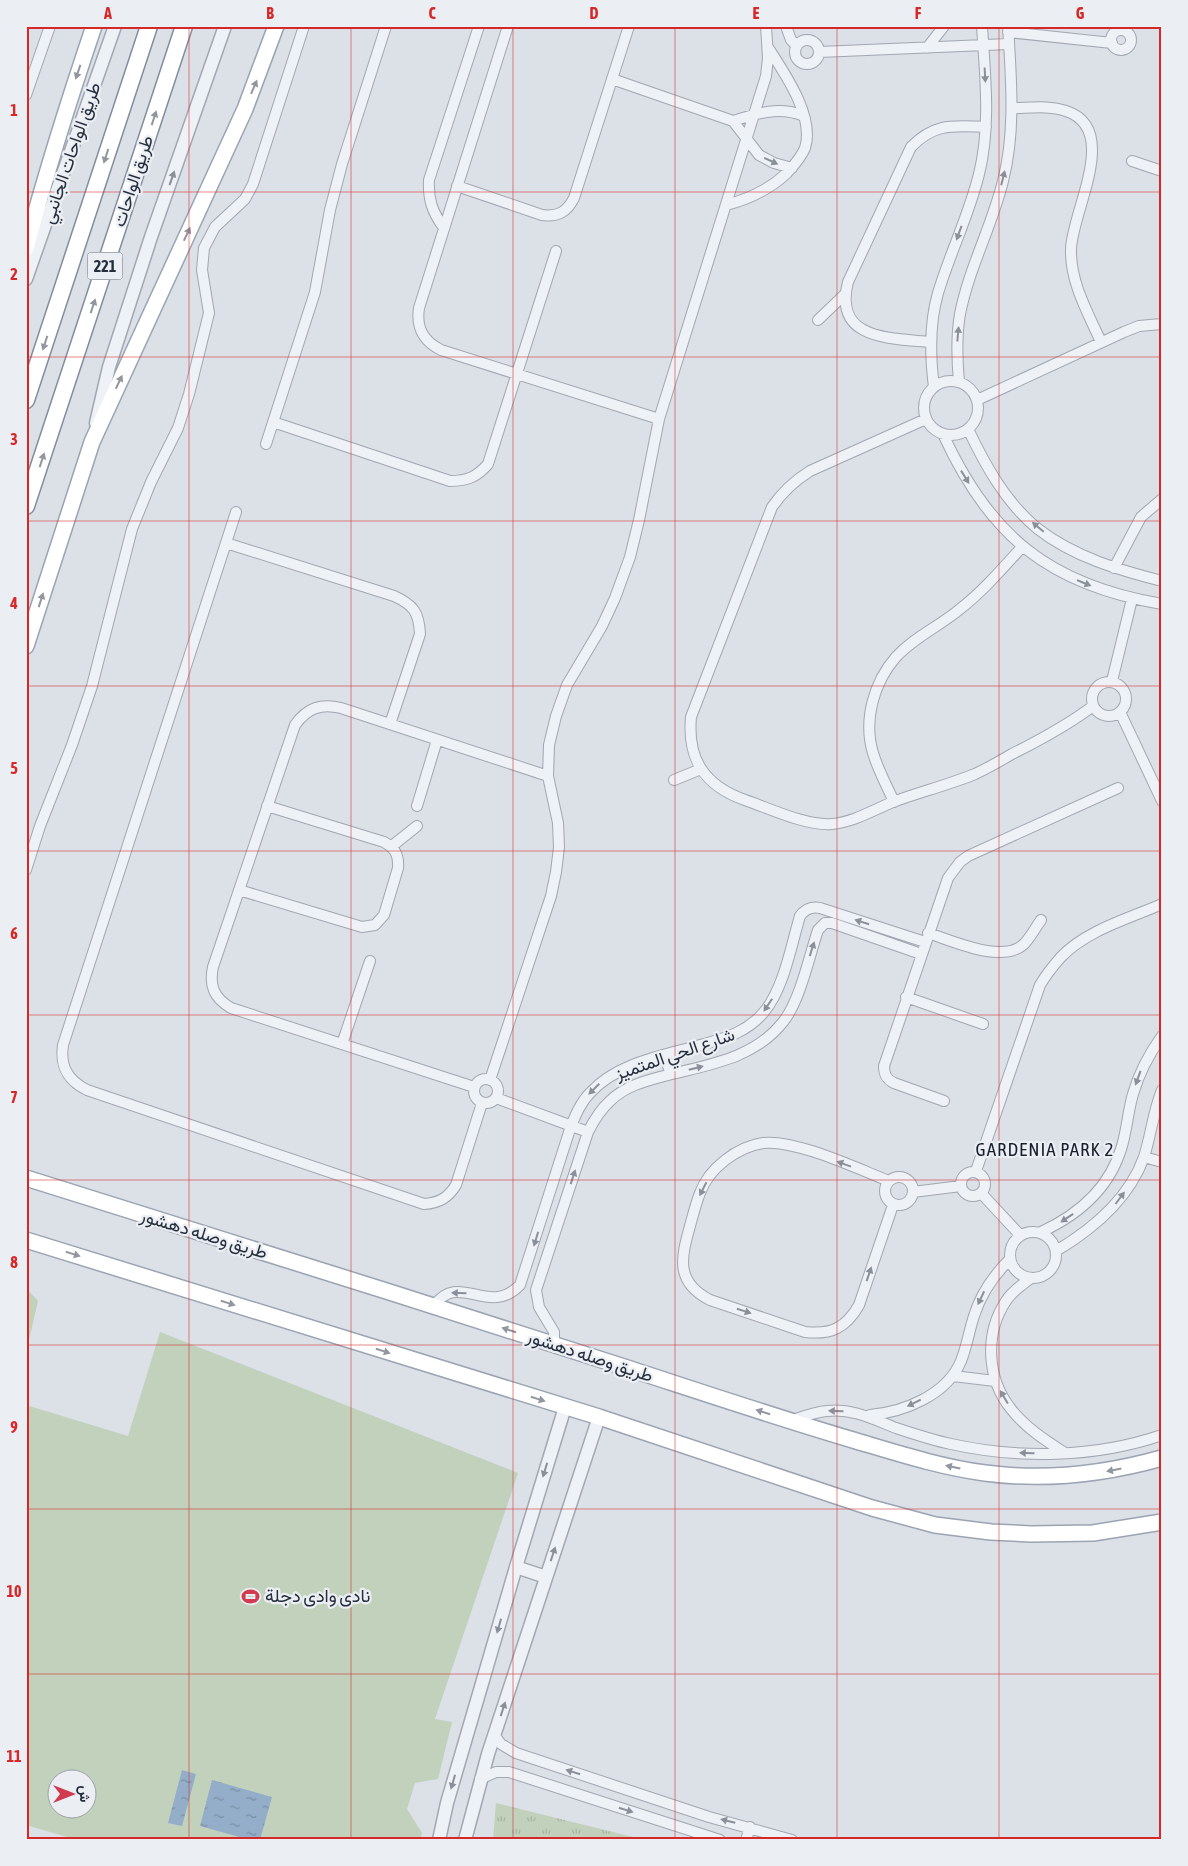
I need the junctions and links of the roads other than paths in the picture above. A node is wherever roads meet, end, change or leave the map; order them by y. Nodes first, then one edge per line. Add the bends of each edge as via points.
1 (50, 26) edge
2 (94, 26) edge
3 (116, 26) edge
4 (149, 26) edge
5 (184, 26) edge
6 (225, 26) edge
7 (276, 26) edge
8 (304, 26) edge
9 (386, 26) edge
10 (479, 26) edge
11 (508, 26) edge
12 (629, 26) edge
13 (766, 26) edge
14 (786, 26) edge
15 (944, 26) edge
16 (982, 26) edge
17 (1008, 29) edge
18 (1129, 29) edge
19 (1036, 30) edge
20 (1112, 43) junction
21 (1009, 44) junction
22 (983, 45) junction
23 (797, 46) junction
24 (927, 48) junction
25 (768, 49) junction
26 (819, 52) junction
27 (612, 78) junction
28 (26, 95) edge
29 (1012, 108) junction
30 (754, 114) junction
31 (804, 116) junction
32 (733, 121) junction
33 (986, 127) junction
34 (747, 139) junction
35 (1132, 161) dead end
36 (792, 168) junction
37 (1162, 171) edge
38 (457, 186) junction
39 (726, 205) junction
40 (444, 228) junction
41 (26, 248) edge
42 (556, 251) dead end
43 (26, 279) edge
44 (844, 295) junction
45 (818, 320) dead end
46 (1162, 324) edge
47 (930, 342) junction
48 (1101, 342) junction
49 (517, 374) junction
50 (959, 382) junction
51 (934, 387) junction
52 (26, 400) edge
53 (976, 400) junction
54 (659, 419) junction
55 (926, 420) junction
56 (273, 422) junction
57 (968, 429) junction
58 (943, 434) junction
59 (92, 442) junction
60 (266, 444) dead end
61 (1162, 499) edge
62 (26, 506) edge
63 (236, 512) dead end
64 (226, 543) junction
65 (1022, 547) junction
66 (1114, 568) junction
67 (1162, 581) edge
68 (1132, 598) junction
69 (1162, 604) edge
70 (26, 646) edge
71 (1112, 681) junction
72 (1093, 706) junction
73 (1120, 712) junction
74 (390, 724) junction
75 (437, 740) junction
76 (701, 769) junction
77 (548, 776) junction
78 (674, 780) dead end
79 (1118, 788) dead end
80 (1162, 801) edge
81 (894, 802) junction
82 (268, 806) junction
83 (416, 806) dead end
84 (417, 826) dead end
85 (392, 846) junction
86 (26, 870) edge
87 (239, 890) junction
88 (1162, 904) edge
89 (1041, 920) dead end
90 (879, 933) junction
91 (927, 938) junction
92 (921, 954) junction
93 (370, 961) dead end
94 (906, 997) junction
95 (983, 1024) dead end
96 (1162, 1036) edge
97 (342, 1044) junction
98 (664, 1055) junction
99 (671, 1074) junction
100 (490, 1080) junction
101 (474, 1087) junction
102 (1162, 1090) edge
103 (496, 1098) junction
104 (944, 1101) dead end
105 (482, 1103) junction
106 (571, 1126) junction
107 (588, 1132) junction
108 (1144, 1157) junction
109 (1162, 1162) edge
110 (976, 1171) junction
111 (26, 1178) edge
112 (889, 1181) junction
113 (960, 1186) junction
114 (913, 1192) junction
115 (981, 1193) junction
116 (893, 1204) junction
117 (1041, 1232) junction
118 (1020, 1235) junction
119 (26, 1240) edge
120 (1056, 1251) junction
121 (1010, 1258) junction
122 (1032, 1278) junction
123 (520, 1285) junction
124 (536, 1290) junction
125 (434, 1306) junction
126 (554, 1345) junction
127 (953, 1376) junction
128 (995, 1381) junction
129 (565, 1407) junction
130 (867, 1416) junction
131 (599, 1417) junction
132 (790, 1421) junction
133 (1162, 1435) edge
134 (1065, 1453) junction
135 (1162, 1458) edge
136 (1162, 1522) edge
137 (516, 1567) junction
138 (546, 1577) junction
139 (494, 1735) junction
140 (480, 1780) junction
141 (709, 1817) junction
142 (750, 1827) junction
143 (704, 1837) edge
144 (439, 1840) edge
145 (465, 1840) edge
146 (720, 1840) edge
147 (746, 1840) edge
148 (792, 1840) edge

1 - 28 street
2 -> 41 main road via 50,158
3 - 43 street, طريق الواحات الجانبي
4 -> 52 highway, طريق الواحات / 221
62 -> 5 highway, طريق الواحات / 221
59 -> 6 street via 110,367
59 -> 7 main road via 244,109
8 - 86 street via 253,184 245,199 215,227 204,248 202,270 208,318 189,394 178,428 132,529 92,686
9 - 56 street via 340,171 315,292
10 - 40 street via 428,180 431,206
11 - 38 street
12 - 27 street
13 - 25 street
14 - 23 street
15 - 24 street
16 - 22 street
17 - 19 street
17 - 21 street
18 - 20 street via 1115,32
18 - 20 street via 1131,39 1127,47 1118,49
19 - 20 street
21 - 22 street
21 - 29 street
22 - 24 street
22 -> 33 street
23 - 26 street via 810,40 818,46
23 - 26 street via 796,57 804,64 815,61
24 - 26 street
25 - 30 street via 766,76
25 - 31 street via 792,88
27 - 32 street
27 - 38 street via 574,198 562,213 542,215
29 - 48 street via 1067,111 1078,117 1092,138 1091,163 1072,235 1071,262 1077,288
50 -> 29 street via 960,316 1003,182
30 - 31 street via 779,110
30 - 32 street
30 - 34 street
31 - 36 street via 807,138
32 - 34 street
33 - 44 street via 945,126 920,137 911,147
33 -> 47 street via 979,174 938,293
34 -> 36 street via 765,159
34 - 39 street
35 - 37 street
36 - 39 street via 755,195
38 - 40 street
39 - 54 street
40 - 49 street via 419,308 419,329 432,345
42 - 49 street
44 - 45 street
44 - 47 street via 846,309 862,331 875,336
46 - 48 street via 1139,326
47 - 51 street
48 - 53 street
49 - 54 street
49 - 56 street via 488,464 472,478 461,481 450,481
50 - 51 street via 950,381
50 - 53 street via 973,392
51 - 55 street via 925,399
53 - 57 street via 976,416
54 - 77 street via 630,557 602,626 567,685 549,745
55 - 58 street
55 - 76 street via 810,471 782,492 772,507 691,717 692,749
56 - 60 street
57 - 58 street via 956,434
66 -> 57 street via 1079,553 1038,528 997,483
58 -> 65 street via 976,495 997,523
70 -> 59 main road
61 - 66 street via 1141,517
63 - 64 street
64 - 74 street via 394,596 415,610 420,634
64 - 105 street via 63,1044 64,1067 73,1081 87,1090 424,1204 440,1201 452,1192
65 -> 68 street via 1074,579
65 - 81 street via 981,592 897,656 882,677 872,701 869,726 872,751
66 - 67 street
68 - 69 street
68 - 71 street
71 - 72 street via 1095,688
71 - 73 street via 1122,687 1126,697
72 - 73 street via 1108,716
72 - 81 street via 1059,730 975,774
73 - 80 street
74 - 75 street
74 - 82 street via 331,705 310,709 295,725
75 - 77 street
75 - 83 street
76 - 78 street
76 - 81 street via 718,788 732,796 819,824 845,822
77 - 100 street via 558,823 556,872
79 - 91 street via 968,856 948,878
82 - 85 street
82 - 87 street
84 - 85 street
85 - 87 street via 399,860 398,868 384,915 368,928
87 - 97 street via 213,967 212,987 216,996 237,1010
88 - 110 street via 1092,934 1062,956 1050,970 1040,985
89 - 91 street, شارع الحي المتميز via 1025,944 1001,953
90 - 91 street, شارع الحي المتميز
90 - 92 street, شارع الحي المتميز
90 -> 98 street, شارع الحي المتميز via 820,908 806,909 800,916 773,998 764,1012 739,1033
99 -> 90 street, شارع الحي المتميز via 737,1056 760,1045 773,1034 793,1006 822,925 832,923
91 - 92 street
92 - 94 street
93 - 97 street
94 - 95 street
94 - 104 street via 884,1066 886,1076 894,1083
96 -> 117 street via 1140,1073 1122,1148 1112,1170 1082,1208
97 - 101 street
98 - 99 street
98 -> 106 street, شارع الحي المتميز via 618,1071 602,1081 589,1093
99 - 107 street, شارع الحي المتميز via 627,1088 604,1107
100 - 101 street via 479,1081
100 - 103 street via 498,1087
101 - 105 street via 475,1097
102 - 108 street
103 - 105 street
103 - 106 street
106 - 107 street
106 -> 123 street, شارع الحي المتميز
124 -> 107 street, شارع الحي المتميز
108 - 109 street
120 -> 108 street via 1079,1238 1105,1215 1132,1181
110 - 113 street via 963,1176
110 - 115 street via 984,1179
111 - 125 main road, طريق وصله دهشور
112 - 114 street via 904,1178 911,1184
112 - 116 street via 885,1196
112 -> 116 street via 797,1146 763,1143 746,1148 718,1166 700,1192 683,1252 685,1275 691,1286 710,1300 805,1332 831,1331 843,1326 859,1305
113 - 114 street
113 - 115 street via 967,1195
114 - 116 street via 905,1204
115 - 118 street
117 - 118 street
117 - 120 street via 1051,1239
118 - 121 street via 1011,1245
119 -> 129 main road
120 - 122 street via 1052,1268 1043,1276
121 - 122 street via 1017,1272
121 -> 127 street via 979,1300 966,1348
122 - 128 street via 1012,1294 998,1315 991,1348
123 - 124 street
123 -> 125 street via 500,1298 491,1299 454,1291 439,1299
124 - 126 street via 539,1307 554,1332
126 -> 125 main road, طريق وصله دهشور
132 -> 126 main road, طريق وصله دهشور
127 - 128 street
127 -> 130 street via 932,1394 908,1407
134 -> 128 street via 1022,1422
129 - 131 main road
129 -> 137 street
130 -> 132 street via 828,1411
134 -> 130 street via 1007,1452 969,1447 922,1436
131 - 136 main road via 872,1508 935,1525 1031,1534 1093,1533
138 -> 131 street
135 -> 132 main road, طريق وصله دهشور via 1100,1472 1063,1476 988,1474 951,1468
133 - 134 street via 1128,1444
137 - 138 street
137 -> 144 street
139 -> 138 street
139 - 140 street
141 -> 139 street via 516,1753 501,1744
140 -> 143 street via 496,1772 509,1772
140 - 145 street
142 -> 141 street
141 - 143 street
142 - 147 street
142 - 148 street
143 - 146 street

